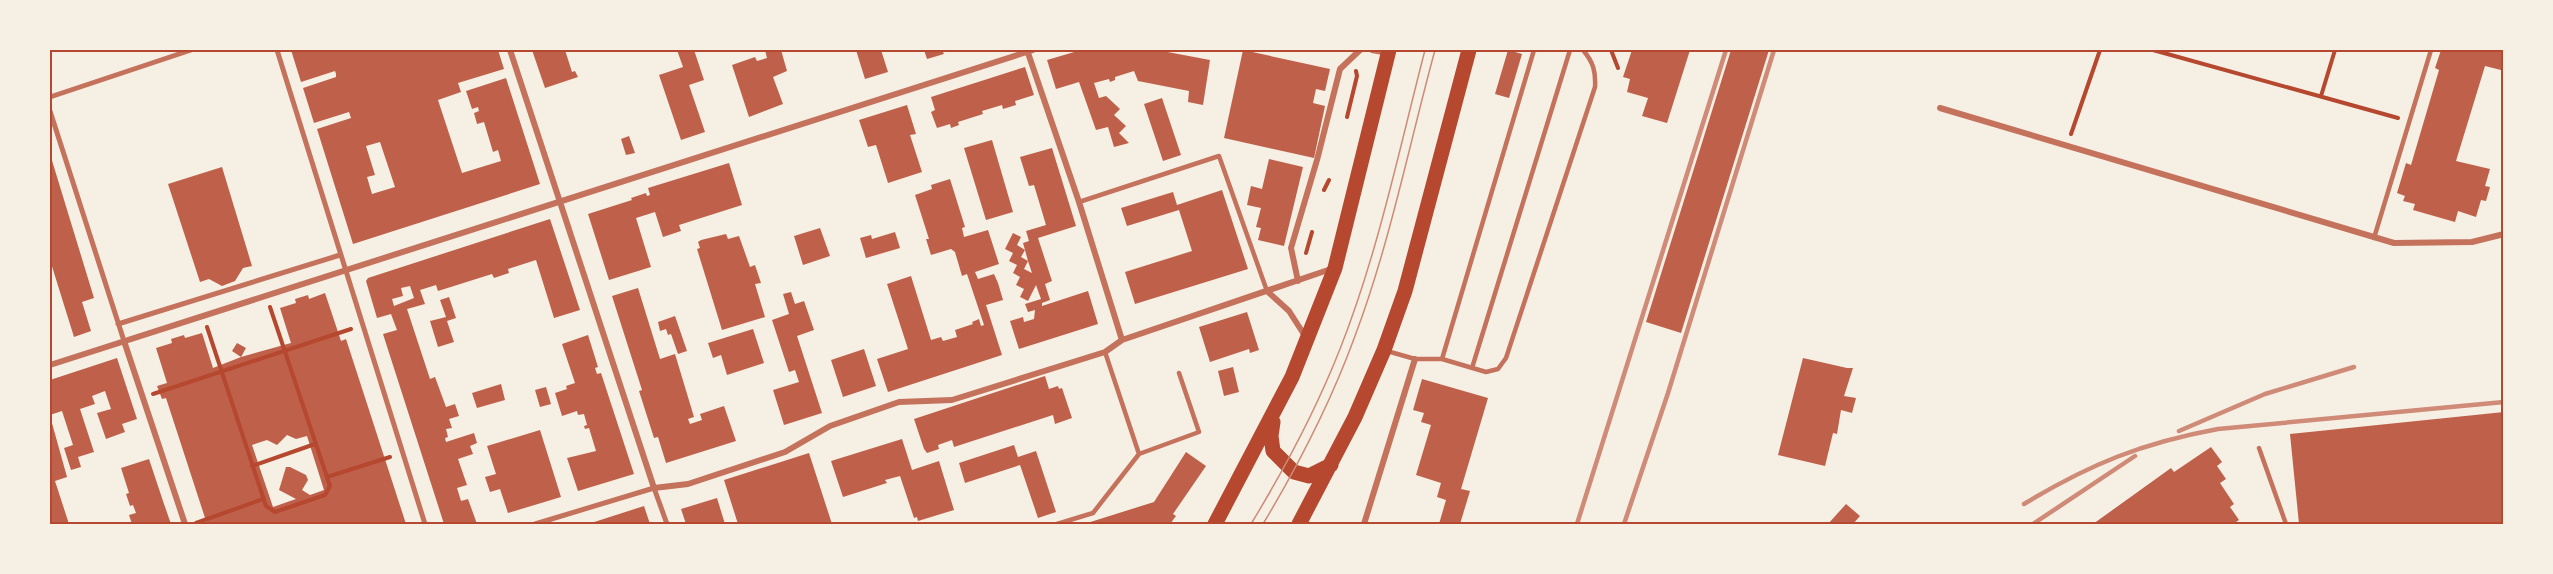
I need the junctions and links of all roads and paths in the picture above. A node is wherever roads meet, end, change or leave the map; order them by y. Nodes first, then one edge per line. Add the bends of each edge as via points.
1 (191, 50) edge
2 (277, 50) edge
3 (510, 50) edge
4 (1029, 50) edge
5 (1360, 50) edge
6 (1372, 50) edge
7 (1469, 50) edge
8 (1534, 50) edge
9 (1570, 50) edge
10 (1583, 50) edge
11 (1611, 50) edge
12 (2100, 50) edge
13 (2153, 50) edge
14 (2335, 50) edge
15 (2431, 50) edge
16 (1389, 51) edge
17 (1352, 56) junction
18 (1618, 68) dead end
19 (2321, 96) junction
20 (50, 97) edge
21 (1940, 108) dead end
22 (50, 111) edge
23 (1347, 117) dead end
24 (2411, 122) junction
25 (2067, 146) junction
26 (560, 200) junction
27 (1079, 202) junction
28 (2504, 234) edge
29 (2374, 238) junction
30 (340, 255) junction
31 (1335, 268) junction
32 (346, 270) junction
33 (1298, 281) junction
34 (1267, 291) junction
35 (266, 295) junction
36 (203, 315) junction
37 (118, 324) junction
38 (363, 325) junction
39 (1122, 339) junction
40 (124, 340) junction
41 (1308, 340) junction
42 (1384, 350) junction
43 (284, 351) junction
44 (1105, 352) junction
45 (1442, 358) junction
46 (1415, 359) junction
47 (50, 365) edge
48 (1472, 368) junction
49 (222, 372) junction
50 (1179, 373) dead end
51 (143, 398) junction
52 (1274, 414) junction
53 (315, 444) junction
54 (2259, 448) dead end
55 (402, 453) junction
56 (1139, 454) junction
57 (1332, 465) junction
58 (252, 466) junction
59 (327, 477) junction
60 (654, 488) junction
61 (263, 499) junction
62 (185, 525) edge
63 (190, 525) edge
64 (425, 525) edge
65 (535, 525) edge
66 (667, 525) edge
67 (1057, 525) edge
68 (1215, 525) edge
69 (1299, 525) edge
70 (1364, 525) edge
71 (2286, 525) edge

1 - 20 street
2 - 30 street
3 - 26 street
4 - 26 street
4 - 27 street
5 - 17 street
6 - 16 street
7 - 42 main road via 1405,291
8 - 45 lane
9 - 48 lane
10 - 48 lane via 1593,63 1595,87 1506,358 1498,369 1486,372
11 - 18 path
12 - 25 path
13 - 19 path
14 - 19 path
15 - 24 lane
16 - 31 main road
17 - 23 path via 1357,76
17 - 33 street via 1340,69 1291,248
19 - 24 path
21 - 25 street
22 - 37 street
24 - 29 lane
25 - 29 street
26 - 32 street
26 - 60 street
27 - 34 lane via 1219,156
27 - 39 street
28 - 29 street via 2472,242 2394,243
30 - 32 street
30 - 37 street
31 - 33 street
31 - 41 main road
32 - 35 street
32 - 38 street
33 - 34 street
34 - 39 street
34 - 41 street via 1289,311
35 - 36 street
35 - 43 path
36 - 40 street
36 - 49 path
37 - 40 street
38 - 43 path
38 - 55 street
39 - 44 street
40 - 47 street
40 - 51 street
41 - 52 main road
42 - 46 lane
42 - 57 main road
43 - 49 path
43 - 53 path
44 - 56 lane
44 - 60 street via 952,400 899,402 830,426 785,452 688,484
45 - 46 lane
45 - 48 lane
46 - 70 street
49 - 51 path
49 - 58 path
50 - 56 lane via 1199,432
51 - 62 street
52 - 57 main road via 1273,451 1286,466 1309,476
52 - 68 main road
53 - 58 path
53 - 59 path
54 - 71 lane
55 - 59 path
55 - 64 street
56 - 67 lane via 1093,513
57 - 69 main road
58 - 61 path
59 - 61 path via 330,486 326,495 275,512
60 - 65 street
60 - 66 street
61 - 63 path

